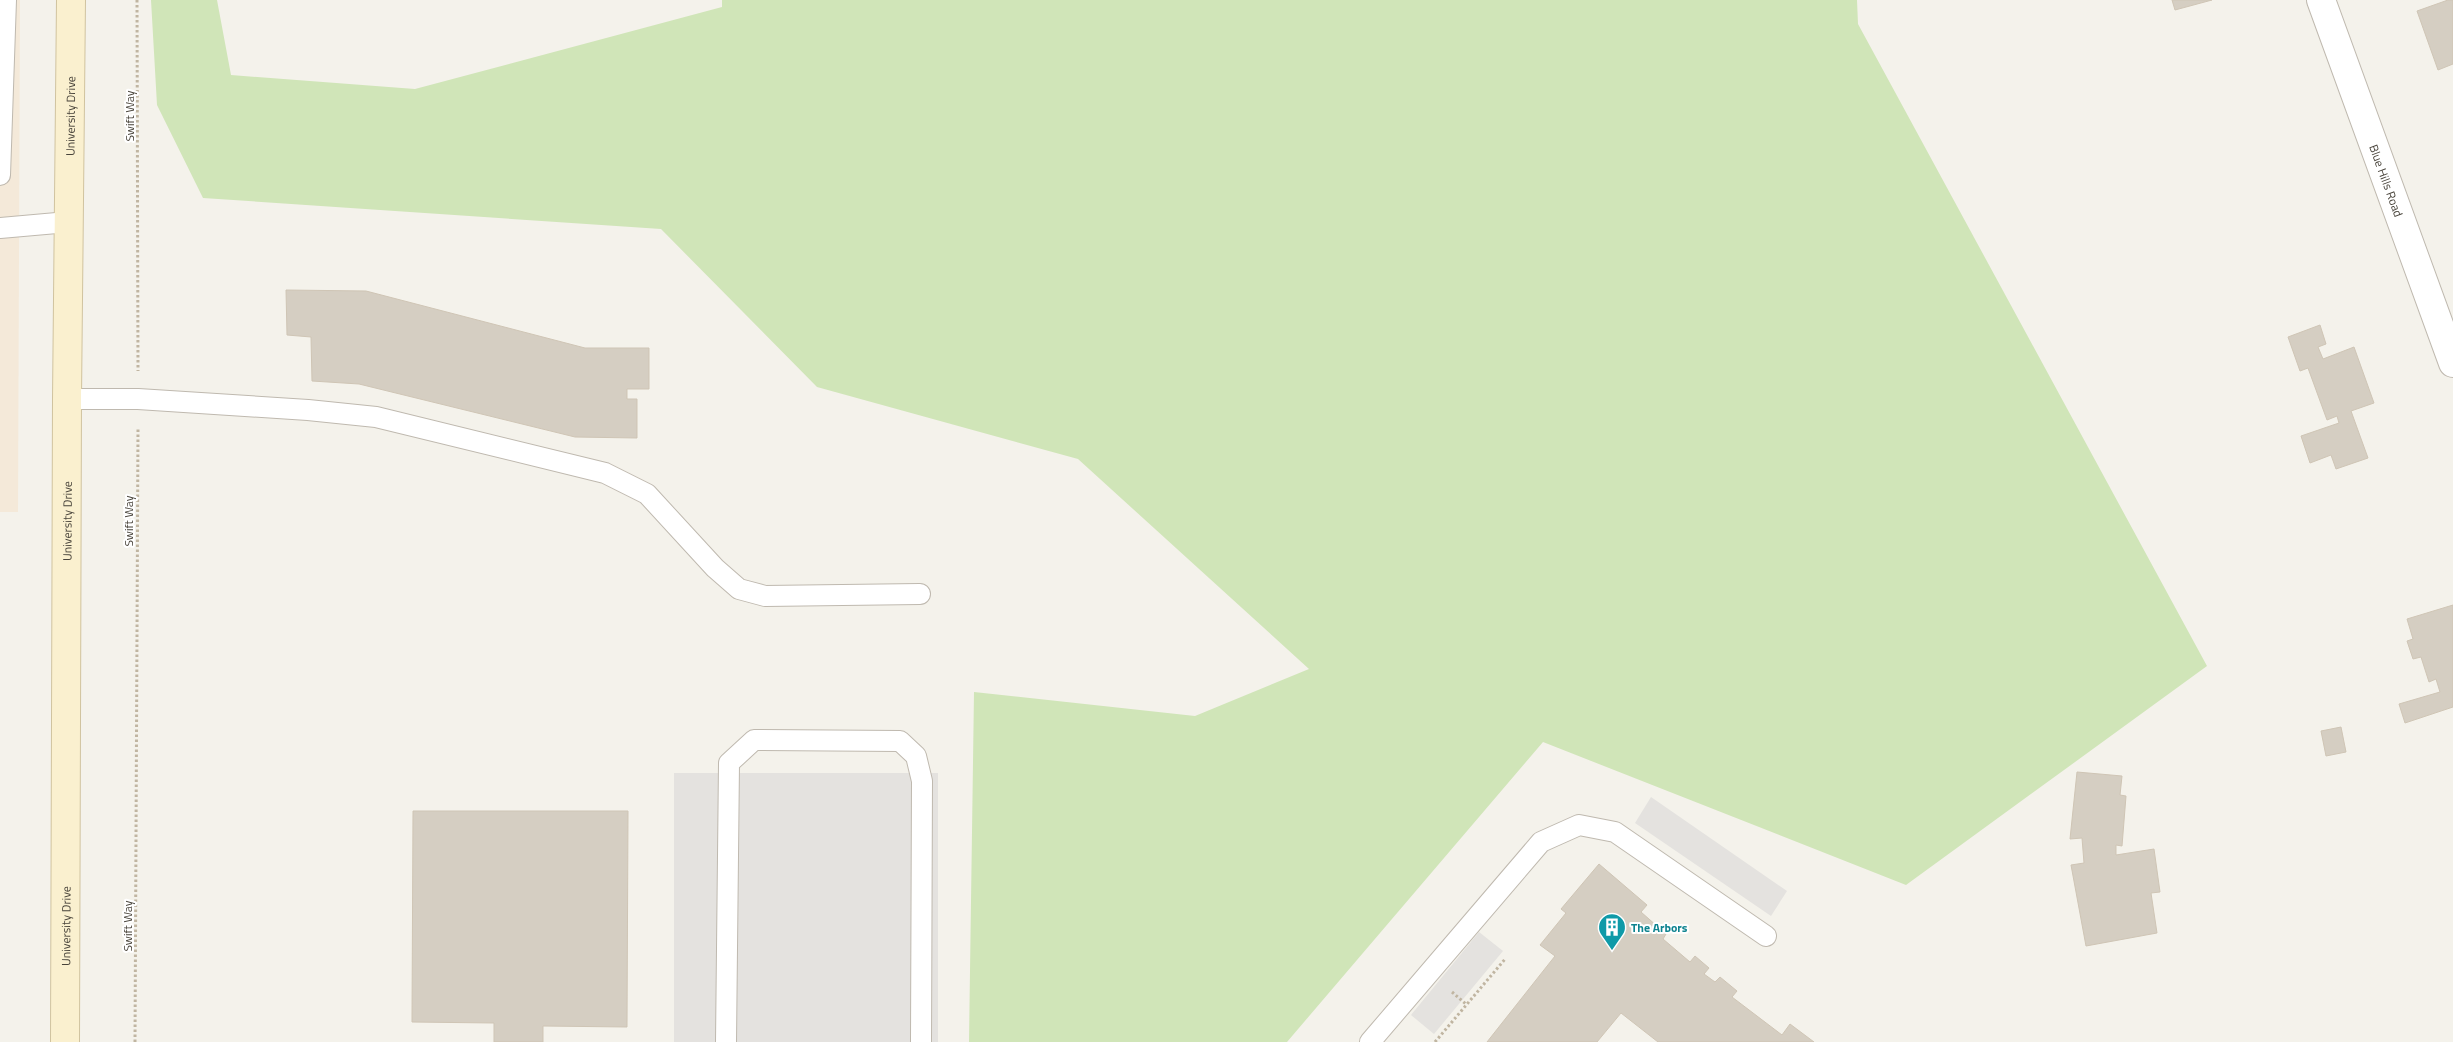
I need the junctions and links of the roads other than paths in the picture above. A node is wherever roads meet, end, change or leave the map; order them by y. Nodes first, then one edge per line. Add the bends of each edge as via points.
1 (71, 0) edge
2 (2321, 0) edge
3 (4, 3) edge
4 (0, 175) edge
5 (68, 222) junction
6 (0, 228) edge
7 (2453, 363) edge
8 (67, 399) junction
9 (920, 594) dead end
10 (1766, 936) dead end
11 (65, 1042) edge
12 (726, 1042) edge
13 (921, 1042) edge
14 (1370, 1042) edge

1 - 5 main road, University Drive
2 - 7 street, Blue Hills Road
3 - 4 lane
5 - 6 lane
5 - 8 main road, University Drive
8 - 9 lane via 138,399 376,417 605,472 646,494 739,589 765,596
8 - 11 main road, University Drive
10 - 14 lane via 1615,832 1579,825 1541,842
12 - 13 lane via 728,763 754,740 900,741 916,756 922,781

